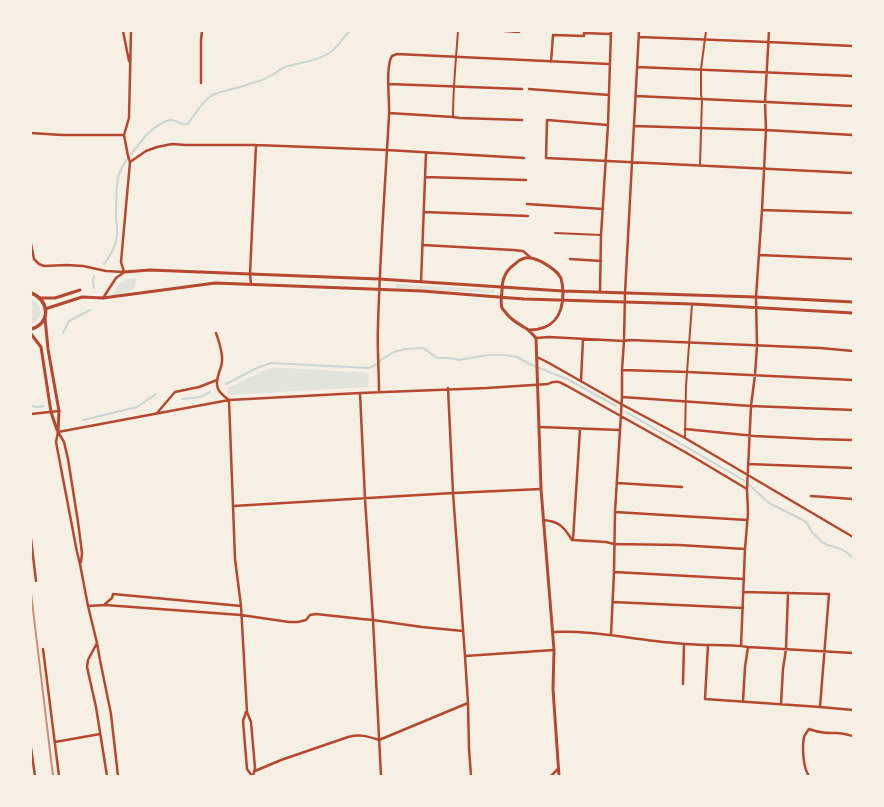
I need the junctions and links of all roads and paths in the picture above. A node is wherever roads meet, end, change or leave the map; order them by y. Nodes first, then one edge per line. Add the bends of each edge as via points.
1 (123, 31) edge
2 (131, 31) edge
3 (202, 31) edge
4 (458, 31) edge
5 (505, 31) edge
6 (639, 31) edge
7 (706, 31) edge
8 (769, 31) edge
9 (519, 32) dead end
10 (610, 33) edge
11 (639, 37) junction
12 (705, 40) junction
13 (768, 42) junction
14 (853, 46) edge
15 (456, 58) junction
16 (551, 62) junction
17 (609, 64) junction
18 (637, 66) junction
19 (130, 68) junction
20 (701, 69) junction
21 (767, 72) junction
22 (853, 76) edge
23 (201, 83) dead end
24 (389, 84) junction
25 (454, 86) junction
26 (522, 89) dead end
27 (529, 89) dead end
28 (609, 96) junction
29 (636, 96) junction
30 (702, 99) junction
31 (765, 102) junction
32 (853, 106) edge
33 (389, 113) junction
34 (452, 117) junction
35 (522, 120) dead end
36 (608, 125) junction
37 (634, 126) junction
38 (701, 128) junction
39 (766, 130) junction
40 (31, 133) edge
41 (124, 135) junction
42 (853, 135) edge
43 (256, 145) junction
44 (387, 150) junction
45 (426, 153) junction
46 (524, 158) dead end
47 (606, 161) junction
48 (130, 162) junction
49 (632, 162) junction
50 (700, 165) junction
51 (764, 168) junction
52 (853, 174) edge
53 (425, 177) junction
54 (526, 180) dead end
55 (527, 204) dead end
56 (603, 209) junction
57 (762, 210) junction
58 (424, 212) junction
59 (853, 213) edge
60 (528, 216) dead end
61 (555, 233) dead end
62 (601, 235) junction
63 (31, 244) edge
64 (423, 245) junction
65 (759, 254) junction
66 (531, 258) junction
67 (570, 259) dead end
68 (853, 259) edge
69 (601, 261) junction
70 (124, 272) junction
71 (250, 274) junction
72 (379, 279) junction
73 (421, 282) junction
74 (251, 284) junction
75 (502, 287) junction
76 (80, 290) dead end
77 (379, 290) junction
78 (563, 291) junction
79 (600, 292) junction
80 (625, 293) junction
81 (31, 294) edge
82 (756, 297) junction
83 (39, 298) junction
84 (103, 298) junction
85 (501, 298) junction
86 (563, 300) junction
87 (625, 302) junction
88 (853, 302) edge
89 (692, 304) junction
90 (757, 307) junction
91 (45, 309) junction
92 (853, 313) edge
93 (45, 318) junction
94 (31, 330) edge
95 (529, 330) junction
96 (31, 334) edge
97 (216, 334) dead end
98 (536, 338) junction
99 (583, 339) junction
100 (624, 341) junction
101 (690, 342) junction
102 (757, 346) junction
103 (853, 351) edge
104 (537, 357) junction
105 (622, 370) junction
106 (688, 372) junction
107 (755, 375) junction
108 (217, 380) junction
109 (853, 380) edge
110 (581, 381) junction
111 (538, 384) junction
112 (448, 388) junction
113 (379, 392) junction
114 (360, 393) junction
115 (622, 397) junction
116 (229, 400) junction
117 (686, 401) junction
118 (621, 404) junction
119 (751, 406) junction
120 (853, 410) edge
121 (59, 411) junction
122 (51, 412) junction
123 (157, 413) junction
124 (31, 414) edge
125 (620, 416) junction
126 (540, 427) junction
127 (580, 429) junction
128 (686, 429) junction
129 (620, 430) junction
130 (58, 432) junction
131 (750, 435) junction
132 (685, 438) junction
133 (853, 440) edge
134 (748, 464) junction
135 (853, 468) edge
136 (748, 475) junction
137 (617, 483) junction
138 (682, 487) dead end
139 (541, 489) junction
140 (747, 489) junction
141 (453, 493) junction
142 (811, 496) dead end
143 (853, 498) edge
144 (365, 499) junction
145 (233, 506) junction
146 (614, 512) junction
147 (543, 520) junction
148 (747, 520) junction
149 (853, 537) edge
150 (31, 539) edge
151 (572, 540) junction
152 (614, 544) junction
153 (745, 549) junction
154 (80, 564) junction
155 (614, 572) junction
156 (744, 579) junction
157 (36, 581) dead end
158 (743, 592) junction
159 (788, 593) junction
160 (613, 602) junction
161 (105, 605) junction
162 (88, 606) junction
163 (241, 606) junction
164 (743, 608) junction
165 (241, 615) junction
166 (373, 620) junction
167 (463, 631) junction
168 (553, 632) junction
169 (611, 635) junction
170 (97, 643) junction
171 (684, 644) junction
172 (708, 645) junction
173 (741, 646) junction
174 (748, 647) junction
175 (43, 649) dead end
176 (786, 649) junction
177 (554, 650) junction
178 (824, 652) junction
179 (853, 653) edge
180 (465, 656) junction
181 (683, 684) dead end
182 (743, 701) junction
183 (468, 703) junction
184 (781, 704) junction
185 (820, 707) junction
186 (853, 710) edge
187 (247, 712) junction
188 (100, 734) junction
189 (853, 736) edge
190 (379, 740) junction
191 (55, 742) junction
192 (31, 748) edge
193 (31, 752) edge
194 (559, 768) junction
195 (254, 772) junction
196 (34, 776) edge
197 (59, 776) edge
198 (107, 776) edge
199 (118, 776) edge
200 (252, 776) edge
201 (381, 776) edge
202 (471, 776) edge
203 (551, 776) edge
204 (559, 776) edge
205 (808, 776) edge

1 - 19 street
2 - 19 street
3 - 23 street
4 - 15 street
5 - 9 street
6 - 11 street
7 - 12 street
8 - 13 street
10 - 16 street via 584,33 584,36 553,35
10 - 17 street
11 - 12 street
11 - 18 street
12 - 13 street
12 - 20 street
13 - 14 street
13 - 21 street
15 - 16 street
15 - 24 street via 397,54 390,60
15 - 25 street
16 - 17 street
17 - 28 street
18 - 20 street
18 - 29 street
19 - 41 street via 129,118
20 - 21 street
20 - 30 street
21 - 22 street
21 - 31 street
24 - 25 street
24 - 33 street
25 - 26 street
25 - 34 street
27 - 28 street
28 - 36 street
29 - 30 street
29 - 37 street
30 - 31 street
30 - 38 street
31 - 32 street
31 - 39 street
33 - 34 street
33 - 44 street
34 - 35 street
36 - 47 street
36 - 47 street via 548,120 546,158
37 - 38 street
37 - 49 street
38 - 39 street
38 - 50 street
39 - 42 street
39 - 51 street
40 - 41 street
41 - 48 street
43 - 44 street
43 - 48 street via 172,144 146,151
43 - 71 street
44 - 45 street
44 - 72 street
45 - 46 street
45 - 53 street
47 - 49 street
47 - 56 street
48 - 70 street via 121,262
49 - 50 street
49 - 80 street
50 - 51 street
51 - 52 street
51 - 57 street
53 - 54 street
53 - 58 street
55 - 56 street
56 - 62 street
57 - 59 street
57 - 65 street
58 - 60 street
58 - 64 street
61 - 62 street
62 - 69 street
63 - 70 street via 34,259 44,266 83,266 106,272
64 - 66 street via 523,251
64 - 73 street
65 - 68 street
65 - 82 street
66 - 75 street via 519,260 512,266 505,275
66 - 78 street via 552,267 561,278
67 - 69 street
69 - 79 street
70 - 71 street via 150,270
70 - 84 street via 116,278
71 - 72 street
71 - 74 street
72 - 73 street
72 - 77 street
73 - 75 street
74 - 77 street
74 - 84 street via 215,283
75 - 78 street
75 - 85 street
76 - 83 street via 56,298
77 - 85 street
77 - 113 street
78 - 79 street
78 - 86 street
79 - 80 street
80 - 82 street
80 - 87 street
81 - 83 main road
82 - 88 street
82 - 90 street
83 - 91 main road
84 - 91 street via 82,297
85 - 86 street
85 - 95 street via 502,308 509,318
86 - 87 street
86 - 95 street via 558,316 550,325
87 - 89 street
87 - 100 street
89 - 90 street
89 - 101 street
90 - 92 street
90 - 102 street
91 - 93 main road
93 - 94 main road via 40,325
93 - 121 street
95 - 98 street
96 - 122 street via 41,347
97 - 108 street via 223,359
98 - 99 street
98 - 104 street
99 - 100 street
99 - 110 street
100 - 101 street
100 - 105 street
101 - 102 street
101 - 106 street
102 - 103 street
102 - 107 street
104 - 110 street
104 - 111 street
105 - 106 street
105 - 115 street
106 - 107 street
106 - 117 street
107 - 109 street
107 - 119 street
108 - 116 street via 218,390
108 - 123 street via 200,387 175,392
110 - 118 street
111 - 112 street
111 - 125 street via 556,381
111 - 126 street
112 - 113 street
112 - 141 street
113 - 114 street
114 - 116 street
114 - 144 street
115 - 117 street
115 - 118 street
116 - 123 street
116 - 145 street
117 - 119 street
117 - 128 street
118 - 125 street
118 - 132 street
119 - 120 street
119 - 131 street
121 - 122 street
121 - 130 street
122 - 124 street
122 - 130 street
123 - 130 street
125 - 129 street
125 - 140 street
126 - 127 street
126 - 139 street
127 - 129 street
127 - 151 street
128 - 131 street
128 - 132 street
129 - 137 street
130 - 154 street via 56,442
130 - 154 street via 64,442 68,459 82,553
131 - 133 street
131 - 134 street
132 - 136 street
134 - 135 street
134 - 136 street
136 - 140 street
136 - 149 street
137 - 138 street
137 - 146 street
139 - 141 street
139 - 147 street
140 - 148 street
141 - 144 street
141 - 167 street
142 - 143 street
144 - 145 street
144 - 166 street
145 - 163 street via 235,559
146 - 148 street
146 - 152 street
147 - 151 street via 553,521 564,527
147 - 168 street
148 - 153 street
150 - 157 street
151 - 152 street
152 - 153 street
152 - 155 street
153 - 156 street
154 - 162 street
155 - 156 street
155 - 160 street
156 - 158 street
158 - 159 street
158 - 164 street
159 - 176 street
159 - 178 street via 829,594
160 - 164 street
160 - 169 street
161 - 162 street
161 - 163 street via 113,594
161 - 165 street
162 - 170 street
163 - 165 street
164 - 173 street
165 - 166 street via 290,622 306,620 310,615 316,614
165 - 187 street
166 - 167 street
166 - 190 street
167 - 180 street
168 - 169 street
168 - 177 street
169 - 171 street
170 - 188 street via 88,660 88,667
170 - 199 street via 111,714
171 - 172 street
171 - 181 street
172 - 173 street
172 - 182 street via 705,699
173 - 174 street
174 - 176 street
174 - 182 street
175 - 191 street
176 - 178 street
176 - 184 street
177 - 180 street
177 - 194 street
178 - 179 street
178 - 185 street
180 - 183 street
182 - 184 street
183 - 190 street
183 - 202 street
184 - 185 street
185 - 186 street
187 - 195 street via 251,722
187 - 200 street via 243,722 247,769
188 - 191 street
188 - 198 street
189 - 205 street via 809,729 803,745
190 - 195 street via 363,735 348,737
190 - 201 street
191 - 197 street
192 - 193 street
193 - 196 street
194 - 203 street
194 - 204 street
195 - 200 street

